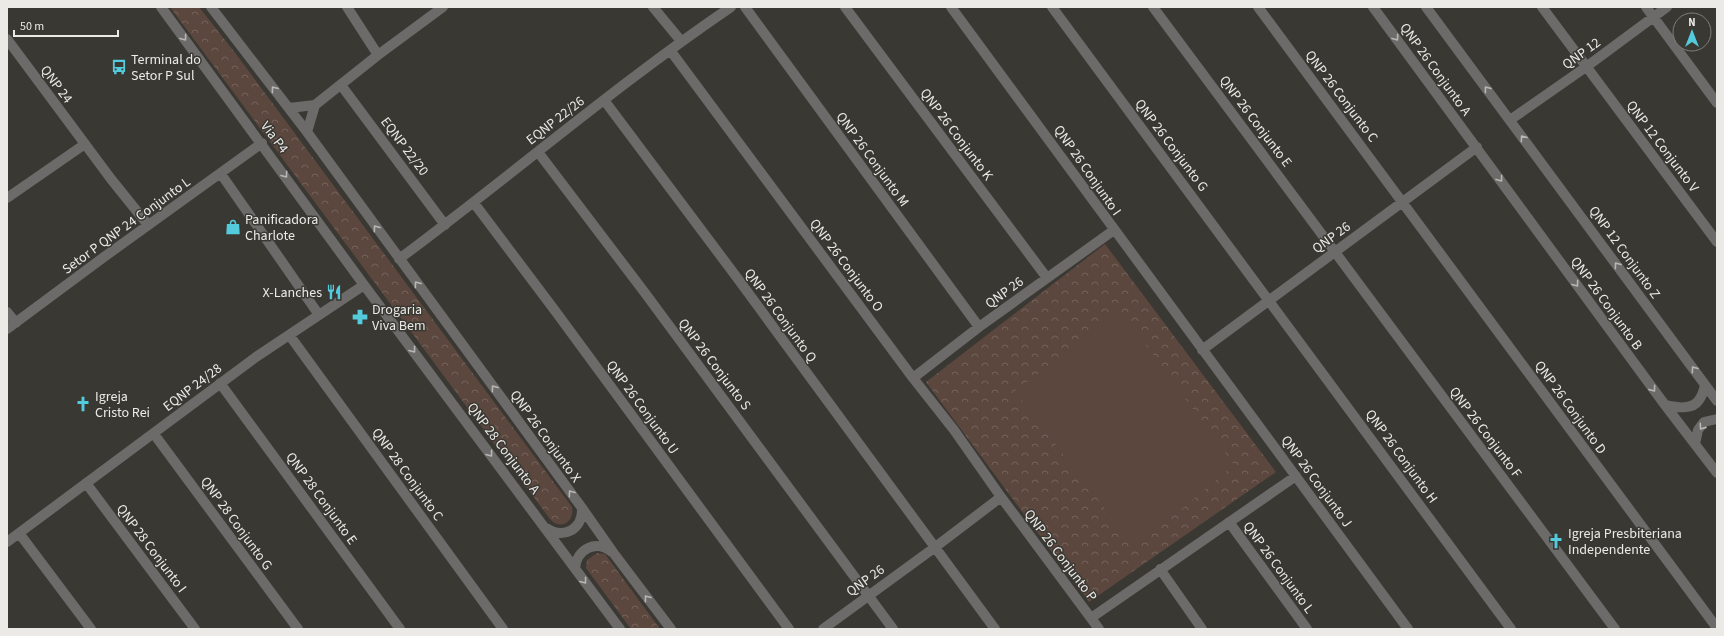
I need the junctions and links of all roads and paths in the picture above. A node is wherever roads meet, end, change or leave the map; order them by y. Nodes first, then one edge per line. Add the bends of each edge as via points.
1 (161, 7) edge
2 (211, 7) edge
3 (346, 7) edge
4 (443, 7) edge
5 (654, 7) edge
6 (731, 7) edge
7 (745, 7) edge
8 (845, 7) edge
9 (951, 7) edge
10 (1052, 7) edge
11 (1153, 7) edge
12 (1258, 7) edge
13 (1373, 7) edge
14 (1426, 7) edge
15 (1542, 7) edge
16 (1646, 7) edge
17 (1667, 7) edge
18 (1654, 17) junction
19 (7, 39) edge
20 (681, 41) junction
21 (670, 50) junction
22 (378, 55) junction
23 (1586, 67) junction
24 (341, 85) junction
25 (604, 100) junction
26 (1717, 103) edge
27 (315, 105) junction
28 (289, 108) junction
29 (1510, 120) junction
30 (307, 132) junction
31 (262, 143) junction
32 (85, 144) junction
33 (1477, 148) junction
34 (538, 152) junction
35 (221, 174) junction
36 (7, 198) edge
37 (1403, 202) junction
38 (474, 203) junction
39 (148, 225) junction
40 (445, 225) junction
41 (1114, 230) junction
42 (1717, 242) edge
43 (1335, 252) junction
44 (399, 259) junction
45 (1047, 278) junction
46 (364, 285) junction
47 (1270, 300) junction
48 (7, 312) edge
49 (319, 315) junction
50 (16, 323) junction
51 (979, 327) junction
52 (7, 329) edge
53 (290, 336) junction
54 (1202, 350) junction
55 (913, 378) junction
56 (220, 383) junction
57 (1705, 385) junction
58 (1717, 401) edge
59 (1665, 405) junction
60 (1717, 419) edge
61 (154, 434) junction
62 (1695, 444) junction
63 (1717, 473) edge
64 (1296, 476) junction
65 (86, 483) junction
66 (1001, 497) junction
67 (582, 508) junction
68 (1229, 522) junction
69 (542, 524) junction
70 (19, 533) junction
71 (7, 542) edge
72 (934, 548) junction
73 (615, 555) junction
74 (575, 568) junction
75 (1160, 569) junction
76 (868, 595) junction
77 (1091, 618) junction
78 (1717, 628) edge
79 (91, 629) edge
80 (195, 629) edge
81 (298, 629) edge
82 (400, 629) edge
83 (503, 629) edge
84 (620, 629) edge
85 (671, 629) edge
86 (789, 629) edge
87 (823, 629) edge
88 (892, 629) edge
89 (995, 629) edge
90 (1099, 629) edge
91 (1202, 629) edge
92 (1307, 629) edge
93 (1408, 629) edge
94 (1511, 629) edge
95 (1615, 629) edge

1 -> 31 street, Via P4
28 -> 2 street, Via P4
3 - 22 street
4 - 22 street
5 - 20 street
6 - 20 street, EQNP 22/26
7 - 51 street, QNP 26 Conjunto M
8 - 45 street, QNP 26 Conjunto K
9 - 41 street, QNP 26 Conjunto I
10 - 47 street, QNP 26 Conjunto G
11 - 43 street, QNP 26 Conjunto E
12 - 37 street, QNP 26 Conjunto C
13 -> 33 street, QNP 26 Conjunto A
29 -> 14 street, QNP 12 Conjunto Z
15 - 23 street, QNP 12 Conjunto V
16 - 18 street
17 - 18 street, QNP 12
18 - 23 street, QNP 12
18 - 26 street
19 - 32 street, QNP 24
20 - 21 street, EQNP 22/26
21 - 25 street, EQNP 22/26
21 - 55 street, QNP 26 Conjunto O
22 - 24 street
23 - 29 street, QNP 12
23 - 42 street, QNP 12 Conjunto V
24 - 27 street
24 - 40 street, EQNP 22/20
25 - 34 street, EQNP 22/26
25 - 72 street, QNP 26 Conjunto Q
27 - 28 street
27 - 30 street
28 - 30 street, Via P4
57 -> 29 street, QNP 12 Conjunto Z
44 -> 30 street, Via P4
31 - 35 street, Setor P QNP 24 Conjunto L
31 -> 46 street, Via P4
32 - 36 street
32 - 39 street, QNP 24
33 - 37 street, QNP 26
33 -> 59 street, QNP 26 Conjunto B
34 - 38 street, EQNP 22/26
34 - 76 street, QNP 26 Conjunto S
35 - 39 street, Setor P QNP 24 Conjunto L
35 - 49 street
37 - 43 street, QNP 26
37 - 78 street, QNP 26 Conjunto D
38 - 40 street, EQNP 22/26
38 - 86 street, QNP 26 Conjunto U
39 - 50 street, Setor P QNP 24 Conjunto L
40 - 44 street, EQNP 22/26
41 - 45 street, QNP 26
41 - 54 street, QNP 26 Conjunto I
43 - 47 street, QNP 26
43 - 95 street, QNP 26 Conjunto F
67 -> 44 street, QNP 26 Conjunto X
45 - 51 street, QNP 26
46 - 49 street, EQNP 24/28
46 -> 69 street, QNP 28 Conjunto A
47 - 54 street, QNP 26
47 - 94 street, QNP 26 Conjunto H
48 - 50 street
49 - 53 street, EQNP 24/28
50 - 52 street, Setor P QNP 24 Conjunto L
51 - 55 street, QNP 26
53 - 56 street, EQNP 24/28
53 - 83 street, QNP 28 Conjunto C
54 - 64 street, QNP 26 Conjunto J
55 - 66 street, QNP 26 Conjunto O via 954,430
56 - 61 street, EQNP 24/28
56 - 82 street, QNP 28 Conjunto E
57 - 58 street, QNP 12 Conjunto Z
57 - 59 street via 1699,401 1691,406 1680,408
59 - 62 street, QNP 26 Conjunto B
60 -> 62 street via 1704,422 1698,430
61 - 65 street, EQNP 24/28
61 - 81 street, QNP 28 Conjunto G
62 - 63 street, QNP 26 Conjunto B
64 - 68 street
64 - 93 street, QNP 26 Conjunto J
65 - 70 street, EQNP 24/28
65 - 80 street, QNP 28 Conjunto I
66 - 72 street, QNP 26
66 - 77 street, QNP 26 Conjunto P
67 - 69 street via 581,521 572,531 552,532
67 - 73 street, QNP 26 Conjunto X
68 - 75 street
68 - 92 street, QNP 26 Conjunto L
69 - 74 street, QNP 28 Conjunto A
70 - 71 street, EQNP 24/28
70 - 79 street
72 - 76 street, QNP 26
72 - 89 street, QNP 26 Conjunto Q
73 - 74 street via 601,546 590,547 577,557
85 -> 73 street, QNP 26 Conjunto X
74 -> 84 street, QNP 28 Conjunto A
75 - 77 street
75 - 91 street
76 - 87 street, QNP 26
76 - 88 street, QNP 26 Conjunto S
77 - 90 street, QNP 26 Conjunto P

